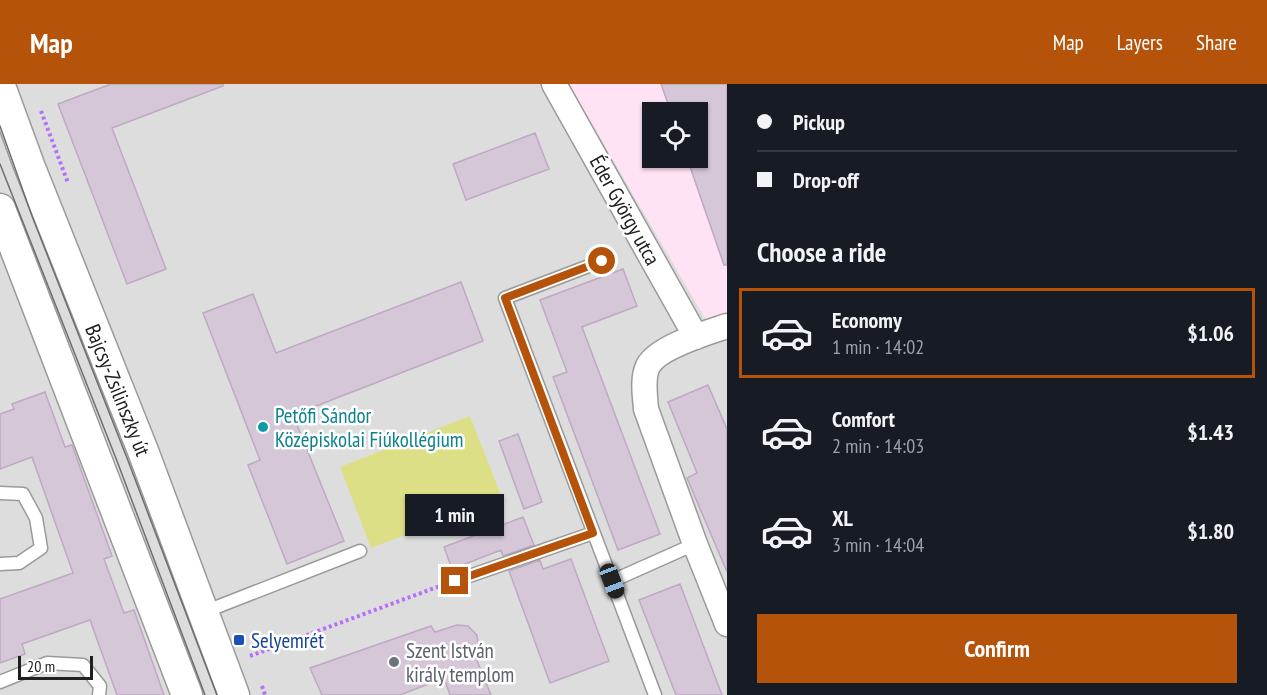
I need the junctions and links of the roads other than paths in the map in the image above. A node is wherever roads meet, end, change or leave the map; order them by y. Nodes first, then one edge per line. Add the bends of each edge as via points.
1 (14, 84) edge
2 (554, 84) edge
3 (0, 87) edge
4 (0, 209) edge
5 (602, 261) dead end
6 (727, 326) edge
7 (696, 337) junction
8 (0, 493) edge
9 (593, 533) junction
10 (695, 544) junction
11 (360, 551) dead end
12 (0, 564) edge
13 (455, 581) road end
14 (612, 581) junction
15 (204, 612) junction
16 (727, 624) edge
17 (0, 682) edge
18 (99, 695) edge
19 (187, 695) edge
20 (234, 695) edge
21 (655, 695) edge

1 - 3 street
2 - 7 street, Éder György utca
3 - 15 street, Bajcsy-Zsilinszky út
4 - 19 street, Bajcsy-Zsilinszky út
5 - 9 lane via 505,298
6 - 7 street
7 - 10 street via 658,354 647,367 644,388 646,409
8 - 12 lane via 23,494 36,518 41,548 19,563
9 - 13 lane
9 - 14 lane
10 - 14 lane
10 - 16 street
11 - 15 lane
14 - 21 lane
15 - 20 street, Bajcsy-Zsilinszky út
17 - 18 lane via 47,663 83,665 100,686

